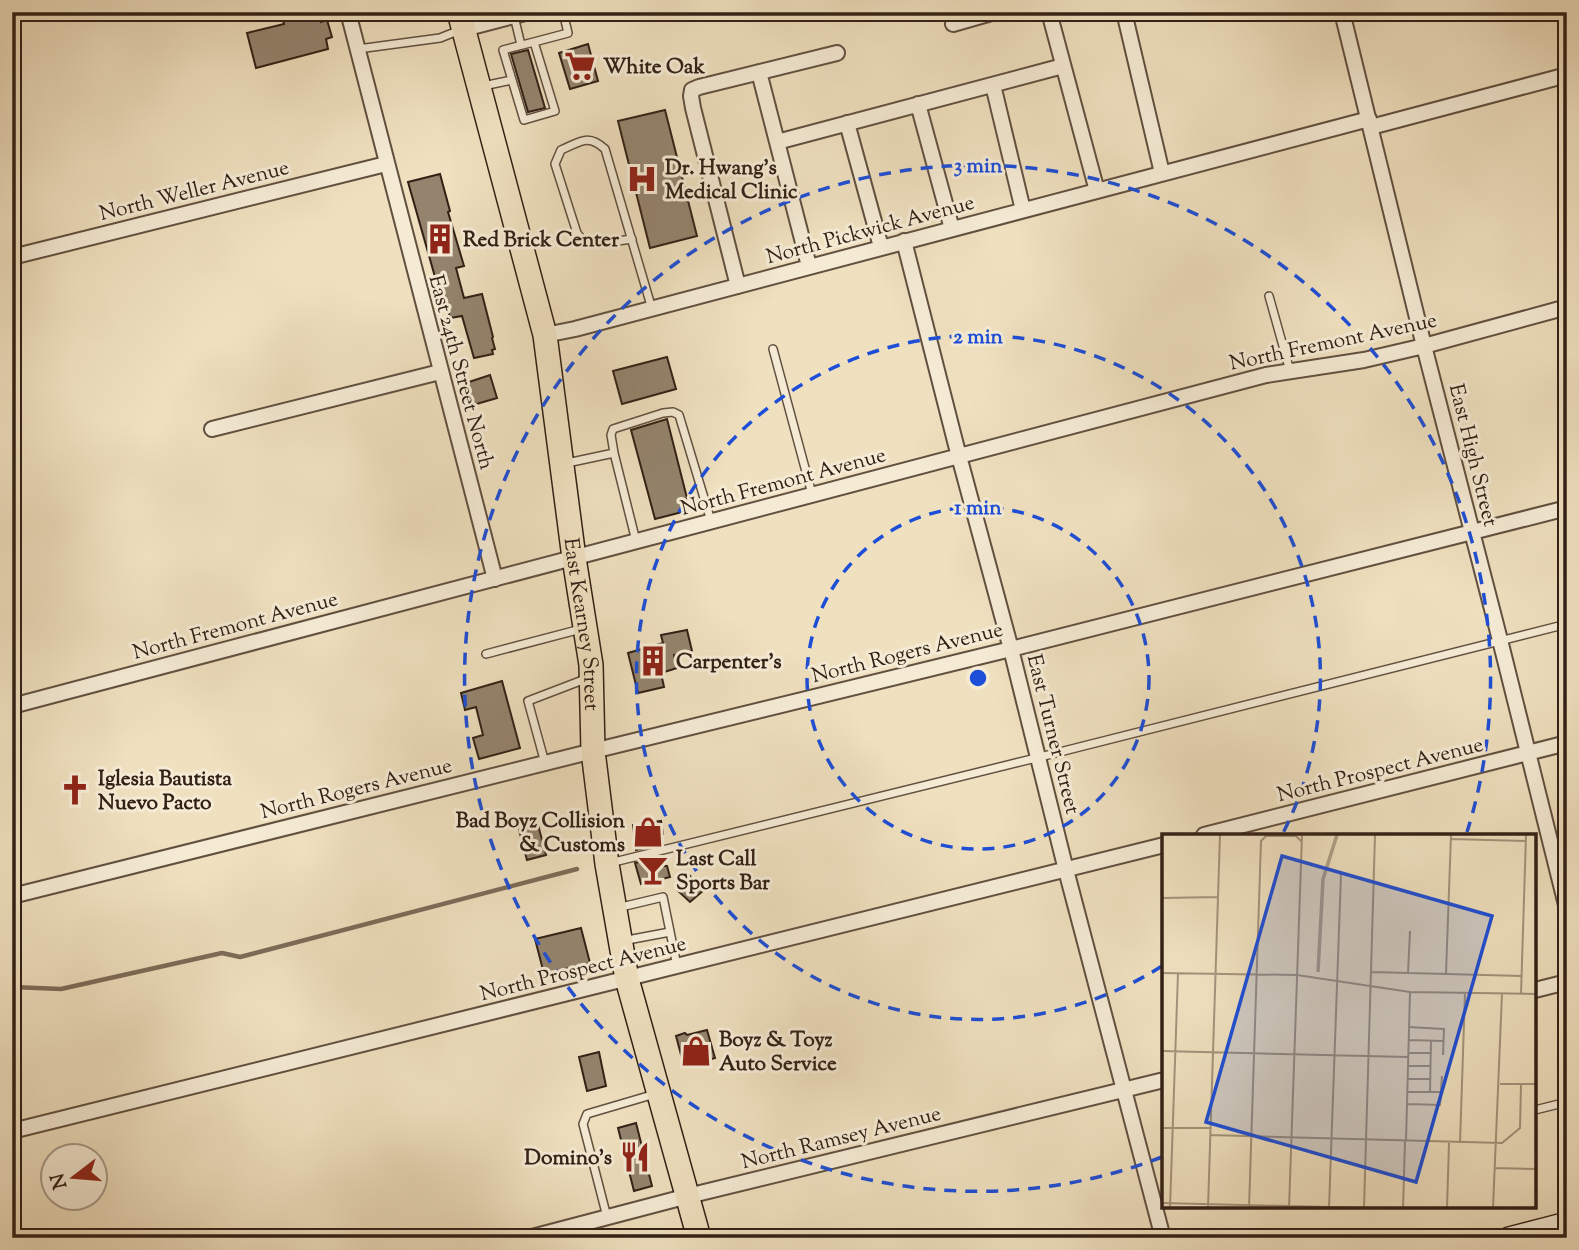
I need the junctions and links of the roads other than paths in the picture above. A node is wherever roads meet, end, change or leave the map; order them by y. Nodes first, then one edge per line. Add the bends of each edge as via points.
1 (348, 12) edge
2 (529, 12) edge
3 (563, 12) edge
4 (995, 12) edge
5 (1049, 12) edge
6 (1124, 12) edge
7 (1342, 12) edge
8 (514, 16) junction
9 (461, 20) edge
10 (953, 24) dead end
11 (534, 42) junction
12 (521, 45) junction
13 (357, 50) junction
14 (837, 53) dead end
15 (1063, 66) junction
16 (758, 72) junction
17 (1567, 75) edge
18 (514, 82) junction
19 (993, 85) junction
20 (479, 87) junction
21 (918, 104) junction
22 (847, 123) junction
23 (1370, 123) junction
24 (777, 142) junction
25 (386, 164) junction
26 (1162, 173) junction
27 (1097, 191) junction
28 (1023, 210) junction
29 (951, 229) junction
30 (632, 239) junction
31 (904, 241) junction
32 (881, 247) junction
33 (12, 257) edge
34 (809, 266) junction
35 (738, 286) junction
36 (1269, 296) dead end
37 (1567, 307) edge
38 (652, 309) junction
39 (545, 335) junction
40 (1424, 346) junction
41 (773, 349) dead end
42 (1290, 371) junction
43 (440, 372) junction
44 (212, 429) dead end
45 (614, 453) junction
46 (959, 456) junction
47 (562, 463) junction
48 (812, 495) junction
49 (1567, 508) edge
50 (711, 522) junction
51 (1472, 532) junction
52 (637, 541) junction
53 (574, 558) junction
54 (495, 579) junction
55 (1567, 624) edge
56 (586, 629) junction
57 (1500, 640) junction
58 (1011, 649) junction
59 (485, 653) dead end
60 (592, 677) junction
61 (12, 706) edge
62 (1567, 743) edge
63 (593, 751) junction
64 (1528, 753) junction
65 (1038, 758) junction
66 (545, 763) junction
67 (1208, 834) edge
68 (1162, 846) edge
69 (1560, 851) edge
70 (607, 864) junction
71 (1066, 870) junction
72 (12, 896) edge
73 (614, 909) junction
74 (1567, 909) edge
75 (670, 932) junction
76 (620, 941) junction
77 (677, 967) junction
78 (627, 979) junction
79 (1567, 982) edge
80 (1537, 990) edge
81 (1162, 1080) edge
82 (1124, 1089) junction
83 (659, 1093) junction
84 (1567, 1102) edge
85 (1537, 1110) edge
86 (12, 1131) edge
87 (688, 1196) junction
88 (1159, 1204) edge
89 (607, 1217) junction
90 (1567, 1223) edge
91 (528, 1238) edge
92 (699, 1238) edge
93 (1163, 1238) edge
94 (1509, 1238) edge

1 - 13 street, East 24th Street North
2 - 8 street
3 - 11 lane via 568,33
4 - 10 street
5 - 15 street
6 - 26 street
7 - 23 street, East High Street
8 - 9 street
8 - 12 lane
9 - 13 lane via 440,38
9 - 20 main road, East Kearney Street
11 - 12 lane
11 - 18 lane via 545,95 555,111 524,120
12 - 18 lane via 503,50
13 - 25 street, East 24th Street North
14 - 16 street
15 - 19 street
15 - 27 street
16 - 24 street
16 - 35 street via 699,87 691,96
17 - 23 street, North Pickwick Avenue
18 - 20 lane
19 - 21 street
19 - 28 street
20 - 39 main road, East Kearney Street
21 - 22 street
21 - 29 street
22 - 24 street
22 - 32 street
23 - 26 street, North Pickwick Avenue
23 - 40 street, East High Street
24 - 34 street
25 - 33 street, North Weller Avenue
25 - 43 street, East 24th Street North
26 - 27 street, North Pickwick Avenue
27 - 28 street, North Pickwick Avenue
28 - 29 street, North Pickwick Avenue
29 - 31 street, North Pickwick Avenue
30 - 30 lane via 606,149 597,141 584,140 561,150 555,163 577,233 585,243
30 - 38 lane
31 - 32 street, North Pickwick Avenue
31 - 46 street, East Turner Street
32 - 34 street, North Pickwick Avenue
34 - 35 street, North Pickwick Avenue
35 - 38 street, North Pickwick Avenue
36 - 42 lane
37 - 40 street, North Fremont Avenue
38 - 39 street, North Pickwick Avenue
39 - 47 main road, East Kearney Street
40 - 42 street, North Fremont Avenue
40 - 51 street, East High Street
41 - 48 lane
42 - 46 street, North Fremont Avenue
43 - 44 street
43 - 54 street, East 24th Street North
45 - 47 lane
45 - 50 lane via 613,429 663,413 679,415
45 - 52 lane
46 - 48 street, North Fremont Avenue
46 - 58 street, East Turner Street
47 - 53 main road, East Kearney Street
48 - 50 street, North Fremont Avenue
49 - 51 street, North Rogers Avenue
50 - 52 street, North Fremont Avenue
51 - 57 street, East High Street
51 - 58 street, North Rogers Avenue
52 - 53 street, North Fremont Avenue
53 - 54 street, North Fremont Avenue
53 - 56 main road, East Kearney Street
54 - 61 street, North Fremont Avenue
55 - 57 lane
56 - 59 lane
56 - 60 main road, East Kearney Street
57 - 64 street, East High Street
57 - 65 lane
58 - 63 street, North Rogers Avenue
58 - 65 street, East Turner Street
60 - 63 main road, East Kearney Street
60 - 66 lane via 528,701
62 - 64 street, North Prospect Avenue
63 - 66 street, North Rogers Avenue
63 - 70 main road, East Kearney Street
64 - 67 street, North Prospect Avenue
64 - 69 street, East High Street
65 - 70 lane
65 - 71 street, East Turner Street
66 - 72 street, North Rogers Avenue
68 - 71 street, North Prospect Avenue
69 - 74 street, East High Street
70 - 73 main road, East Kearney Street
71 - 77 street, North Prospect Avenue
71 - 82 street, East Turner Street
73 - 75 lane via 663,897
73 - 76 main road, East Kearney Street
75 - 76 lane
75 - 77 lane
76 - 78 main road, East Kearney Street
77 - 78 street, North Prospect Avenue
78 - 83 main road, East Kearney Street
78 - 86 street, North Prospect Avenue
79 - 80 street
81 - 82 street, North Ramsey Avenue
82 - 87 street, North Ramsey Avenue
82 - 88 street, East Turner Street
83 - 87 main road, East Kearney Street
83 - 89 lane via 587,1114 583,1124
84 - 85 lane
87 - 89 street, North Ramsey Avenue
87 - 92 main road, East Kearney Street
88 - 93 street, East Turner Street
89 - 91 street, North Ramsey Avenue
90 - 94 main road

